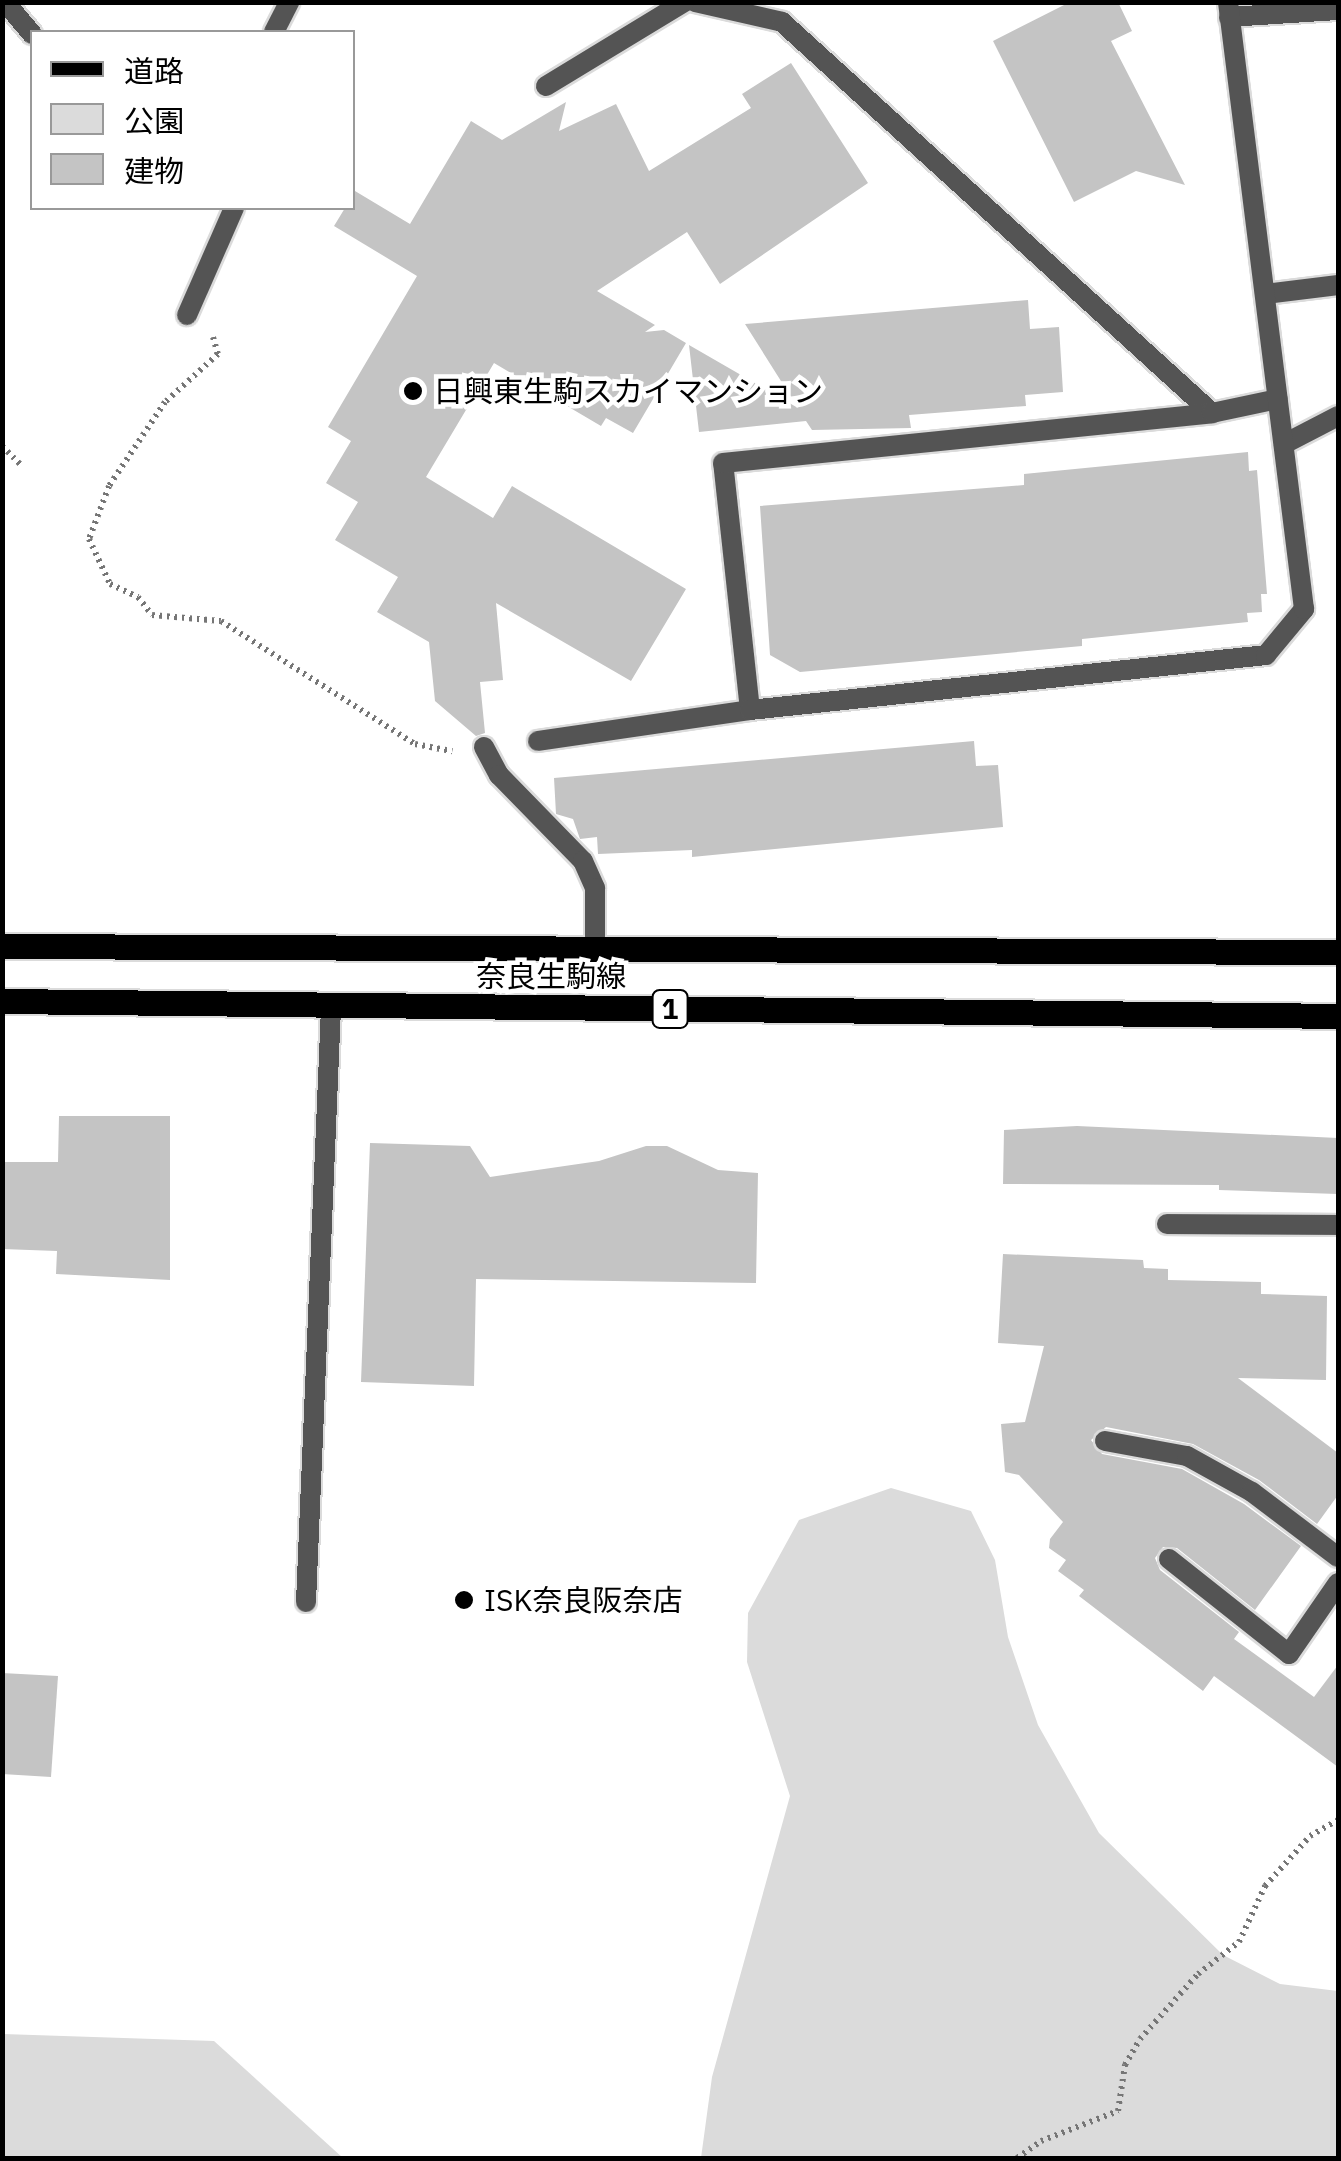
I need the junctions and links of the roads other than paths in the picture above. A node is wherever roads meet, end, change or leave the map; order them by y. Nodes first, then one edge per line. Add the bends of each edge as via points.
1 (289, 2) edge
2 (684, 2) edge
3 (695, 2) edge
4 (751, 8) edge
5 (5, 9) edge
6 (1228, 10) edge
7 (1338, 10) edge
8 (275, 30) edge
9 (30, 32) edge
10 (546, 86) dead end
11 (233, 210) edge
12 (1338, 286) edge
13 (1265, 294) junction
14 (187, 316) road end
15 (1278, 399) junction
16 (1212, 413) junction
17 (1338, 416) edge
18 (1284, 444) junction
19 (750, 710) junction
20 (538, 740) dead end
21 (484, 747) road end
22 (2, 946) edge
23 (596, 947) junction
24 (1338, 952) edge
25 (2, 1001) edge
26 (331, 1008) junction
27 (1338, 1016) edge
28 (1166, 1224) dead end
29 (1338, 1225) edge
30 (1105, 1441) dead end
31 (1338, 1557) edge
32 (1169, 1559) dead end
33 (1338, 1582) edge
34 (306, 1602) dead end

1 - 8 street
2 - 10 street
3 - 4 street
4 - 16 street via 782,22
5 - 9 street
6 - 7 street
6 - 13 street
11 - 14 street
12 - 13 street
13 - 15 street
15 - 16 street
15 - 18 street
16 - 19 street via 723,463
17 - 18 street
18 - 19 street via 1304,609 1266,655
19 - 20 street
21 - 23 street via 499,776 583,861 595,888
22 - 23 main road, 奈良生駒線 / 1
23 - 24 main road, 奈良生駒線 / 1
25 - 26 main road, 奈良生駒線 / 1
26 - 27 main road, 奈良生駒線 / 1
26 - 34 street
28 - 29 street
30 - 31 street via 1188,1456 1252,1492
32 - 33 street via 1288,1654

